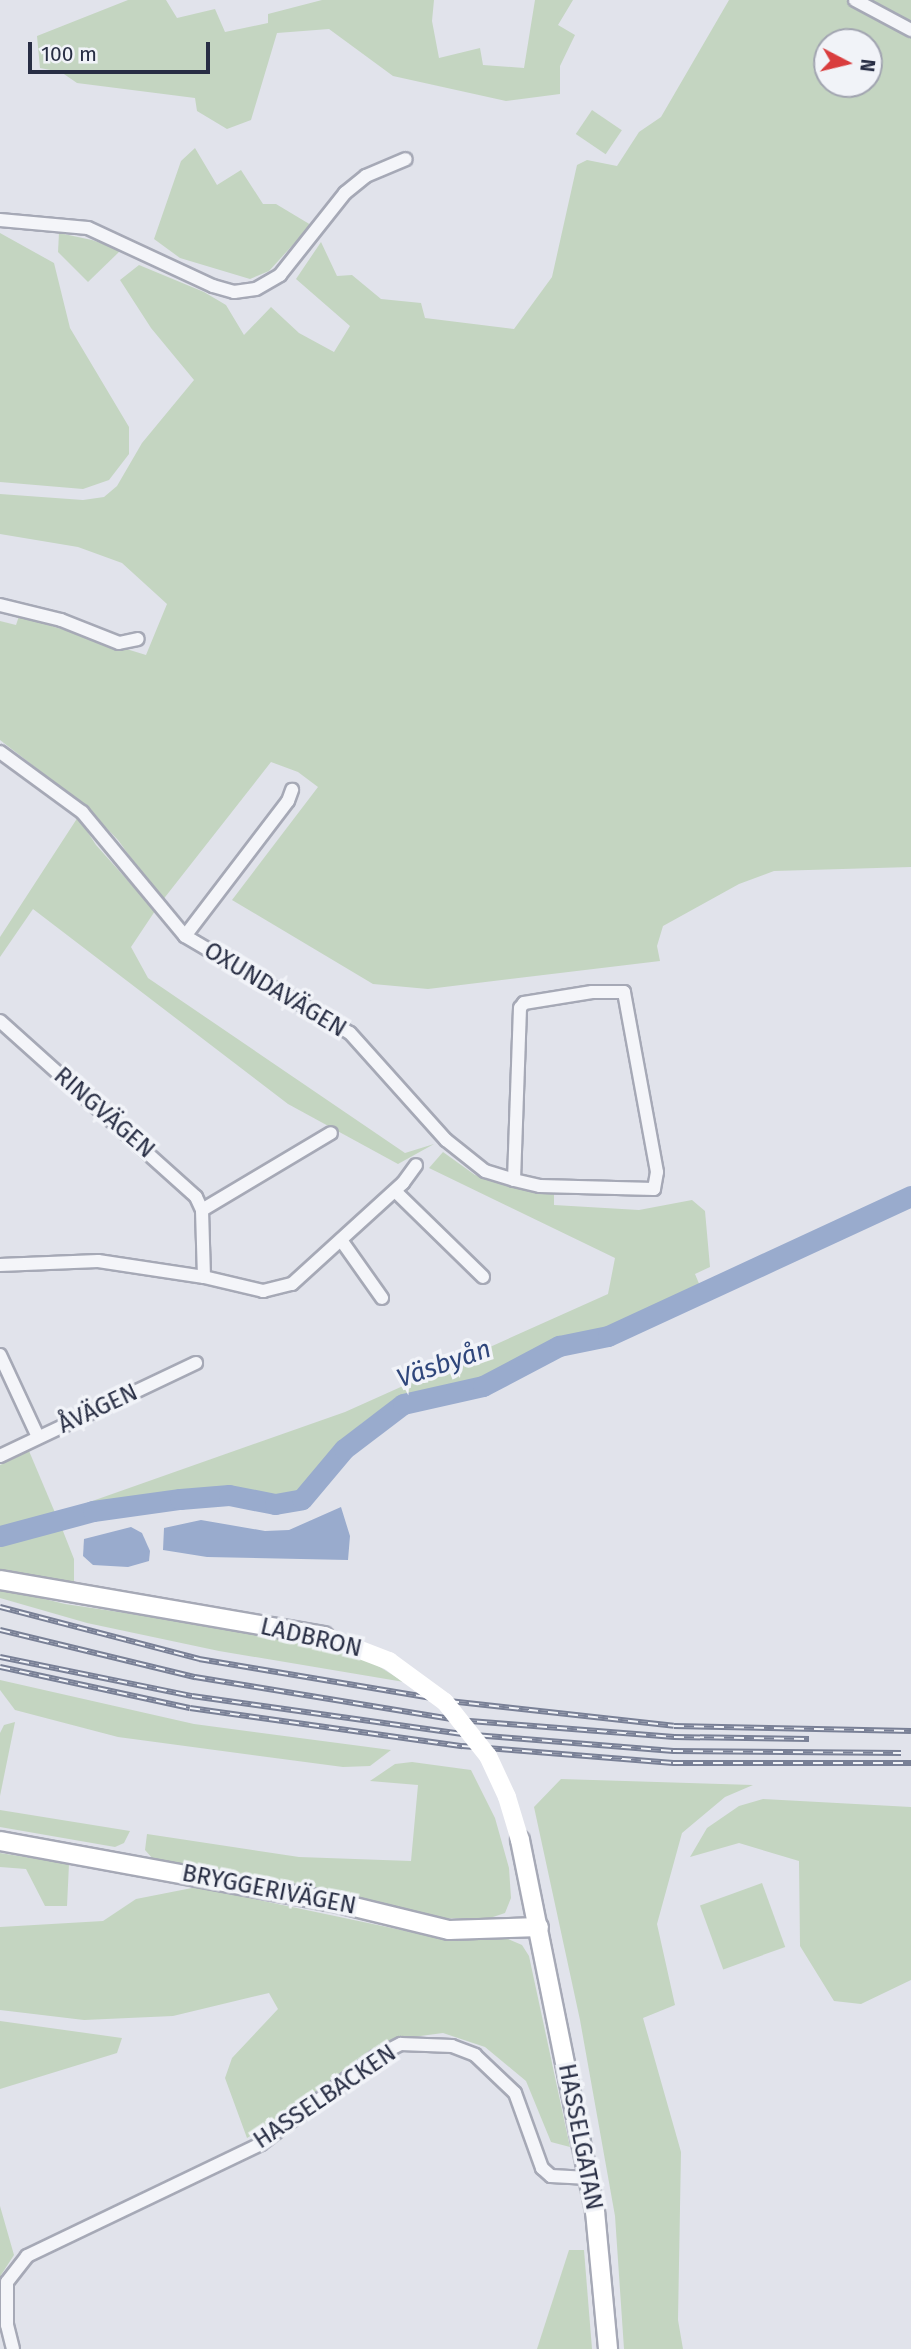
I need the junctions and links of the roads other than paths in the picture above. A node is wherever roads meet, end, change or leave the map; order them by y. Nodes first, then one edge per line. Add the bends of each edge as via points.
1 (855, 0) edge
2 (911, 30) edge
3 (406, 159) dead end
4 (0, 220) edge
5 (0, 605) edge
6 (138, 639) dead end
7 (0, 752) edge
8 (292, 789) dead end
9 (186, 936) junction
10 (0, 1021) edge
11 (331, 1133) dead end
12 (416, 1165) dead end
13 (514, 1180) junction
14 (395, 1191) junction
15 (202, 1210) junction
16 (341, 1240) junction
17 (0, 1265) edge
18 (204, 1277) junction
19 (483, 1278) dead end
20 (382, 1298) dead end
21 (0, 1355) edge
22 (195, 1363) dead end
23 (38, 1437) junction
24 (0, 1456) edge
25 (0, 1580) edge
26 (0, 1841) edge
27 (539, 1927) junction
28 (589, 2178) junction
29 (13, 2349) edge
30 (608, 2349) edge

1 - 2 street
3 - 4 street via 366,176 345,193 280,275 256,289 234,292 213,286 88,229
5 - 6 street via 61,620 119,643
7 - 9 street, OXUNDAVÄGEN via 82,812
8 - 9 street via 288,802
9 - 13 street, OXUNDAVÄGEN via 350,1033 464,1156 485,1171
10 - 15 street, RINGVÄGEN via 173,1173
11 - 15 street
12 - 14 street
13 - 13 street, OXUNDAVÄGEN via 520,1008 524,1003 617,989 624,992 657,1172 654,1189 580,1189
14 - 16 street
14 - 19 street
15 - 18 street
16 - 18 street via 292,1284 277,1291
16 - 20 street
17 - 18 street via 98,1261
21 - 23 street
22 - 23 street, ÅVÄGEN
23 - 24 street, ÅVÄGEN
25 - 27 street, LADBRON, bridge via 324,1636 389,1661 445,1702 488,1756 508,1797
26 - 27 street, BRYGGERIVÄGEN via 338,1903 449,1930
27 - 28 street, HASSELGATAN
28 - 29 street, HASSELBACKEN via 551,2176 542,2168 515,2093 475,2055 452,2046 401,2044 375,2057 261,2144 27,2256 7,2282 7,2325
28 - 30 street, HASSELGATAN via 606,2288

